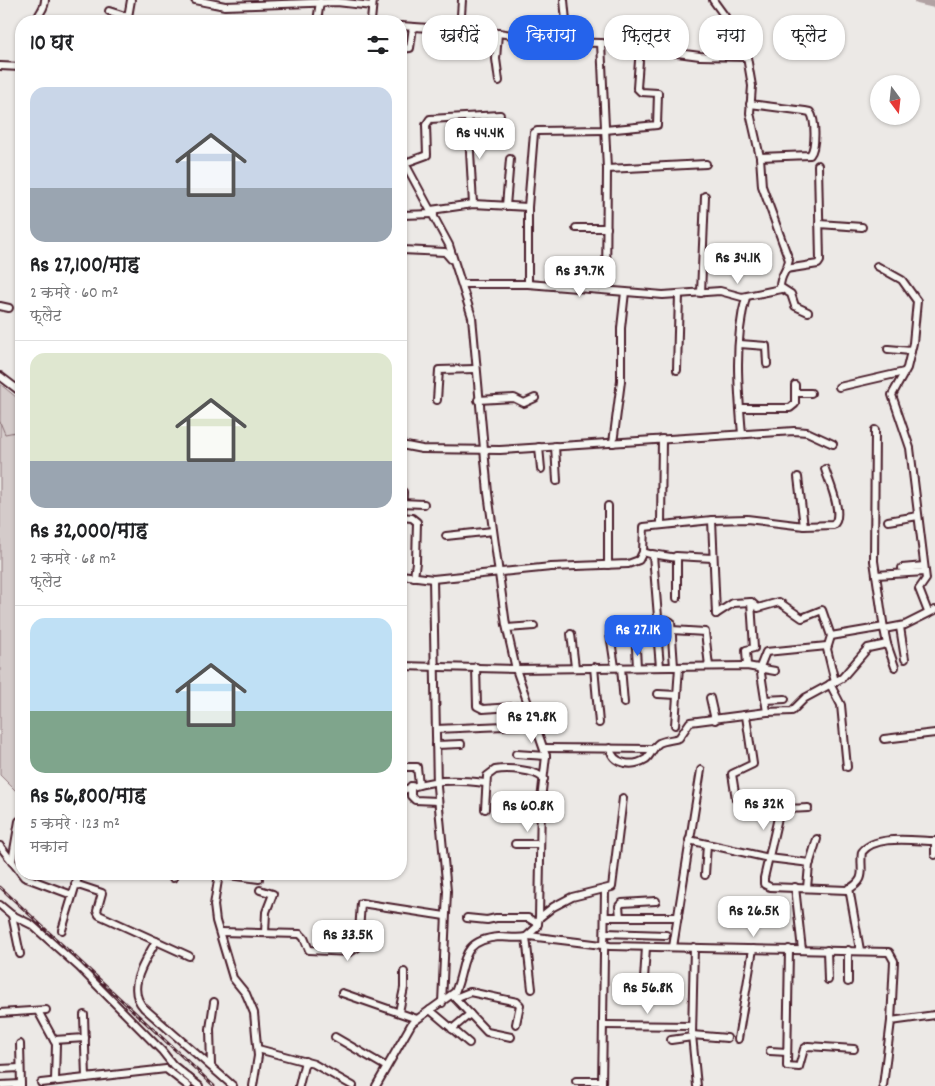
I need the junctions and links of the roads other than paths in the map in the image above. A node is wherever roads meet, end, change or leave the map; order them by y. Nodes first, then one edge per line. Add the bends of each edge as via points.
1 (45, 0) edge
2 (132, 0) edge
3 (195, 0) edge
4 (462, 0) edge
5 (564, 0) edge
6 (713, 0) edge
7 (213, 2) edge
8 (264, 2) edge
9 (320, 2) junction
10 (373, 3) edge
11 (109, 11) dead end
12 (39, 15) edge
13 (122, 15) edge
14 (128, 15) edge
15 (318, 15) edge
16 (461, 15) edge
17 (565, 15) edge
18 (724, 15) edge
19 (407, 26) edge
20 (413, 27) junction
21 (422, 28) edge
22 (498, 34) edge
23 (508, 35) edge
24 (594, 43) edge
25 (601, 43) junction
26 (604, 43) edge
27 (407, 48) edge
28 (496, 60) edge
29 (639, 60) edge
30 (748, 60) edge
31 (0, 66) edge
32 (15, 67) edge
33 (500, 81) dead end
34 (750, 104) junction
35 (500, 114) dead end
36 (468, 118) junction
37 (605, 130) junction
38 (760, 157) junction
39 (510, 159) dead end
40 (407, 162) edge
41 (706, 164) dead end
42 (818, 165) dead end
43 (407, 167) edge
44 (607, 170) junction
45 (706, 196) dead end
46 (473, 204) junction
47 (506, 206) junction
48 (528, 207) junction
49 (432, 212) junction
50 (407, 214) edge
51 (819, 224) junction
52 (862, 227) dead end
53 (576, 228) dead end
54 (607, 228) junction
55 (407, 250) edge
56 (877, 266) dead end
57 (457, 269) junction
58 (786, 269) junction
59 (462, 284) junction
60 (528, 284) junction
61 (781, 289) junction
62 (606, 290) junction
63 (625, 292) junction
64 (678, 294) junction
65 (701, 294) junction
66 (746, 297) junction
67 (0, 306) edge
68 (9, 308) dead end
69 (808, 312) dead end
70 (740, 344) junction
71 (888, 349) dead end
72 (911, 351) junction
73 (767, 364) dead end
74 (475, 369) junction
75 (677, 370) dead end
76 (905, 372) junction
77 (0, 376) edge
78 (15, 387) edge
79 (839, 387) dead end
80 (811, 393) dead end
81 (535, 398) dead end
82 (437, 400) dead end
83 (478, 400) junction
84 (740, 408) junction
85 (875, 430) dead end
86 (742, 434) junction
87 (662, 439) junction
88 (613, 443) junction
89 (833, 444) dead end
90 (407, 446) edge
91 (555, 446) junction
92 (539, 447) junction
93 (483, 449) junction
94 (540, 469) dead end
95 (825, 470) dead end
96 (798, 477) dead end
97 (557, 481) dead end
98 (407, 503) edge
99 (424, 504) dead end
100 (608, 506) dead end
101 (918, 516) junction
102 (407, 518) edge
103 (712, 520) junction
104 (888, 521) dead end
105 (662, 524) junction
106 (804, 526) junction
107 (493, 531) junction
108 (446, 536) dead end
109 (643, 552) junction
110 (652, 554) junction
111 (676, 556) junction
112 (712, 558) junction
113 (608, 565) junction
114 (902, 568) dead end
115 (924, 569) junction
116 (499, 572) junction
117 (876, 575) junction
118 (407, 576) edge
119 (414, 577) junction
120 (433, 579) junction
121 (677, 598) dead end
122 (751, 602) junction
123 (932, 611) edge
124 (534, 626) dead end
125 (900, 627) junction
126 (507, 628) junction
127 (884, 628) junction
128 (635, 630) dead end
129 (672, 630) junction
130 (571, 634) dead end
131 (610, 634) dead end
132 (831, 636) junction
133 (658, 643) dead end
134 (887, 644) junction
135 (827, 646) junction
136 (905, 659) dead end
137 (434, 665) junction
138 (407, 666) edge
139 (709, 666) junction
140 (748, 666) junction
141 (476, 667) junction
142 (576, 667) junction
143 (594, 667) junction
144 (618, 667) junction
145 (638, 667) junction
146 (660, 667) junction
147 (677, 667) junction
148 (760, 667) junction
149 (895, 667) dead end
150 (516, 669) junction
151 (775, 671) dead end
152 (832, 683) junction
153 (658, 694) dead end
154 (677, 696) junction
155 (710, 698) dead end
156 (785, 699) dead end
157 (765, 700) junction
158 (624, 703) dead end
159 (528, 706) junction
160 (767, 712) junction
161 (746, 716) junction
162 (715, 720) junction
163 (534, 722) junction
164 (599, 723) dead end
165 (675, 725) dead end
166 (436, 729) junction
167 (935, 733) edge
168 (884, 739) dead end
169 (461, 744) dead end
170 (436, 745) junction
171 (544, 748) junction
172 (610, 748) junction
173 (653, 749) junction
174 (516, 754) dead end
175 (546, 756) junction
176 (407, 767) edge
177 (847, 767) dead end
178 (702, 770) dead end
179 (544, 779) junction
180 (437, 780) junction
181 (486, 783) junction
182 (418, 784) junction
183 (411, 786) junction
184 (407, 788) edge
185 (622, 798) dead end
186 (438, 801) junction
187 (485, 808) dead end
188 (808, 808) dead end
189 (780, 809) junction
190 (817, 839) dead end
191 (689, 840) junction
192 (935, 841) edge
193 (15, 844) edge
194 (515, 844) dead end
195 (540, 844) junction
196 (707, 844) junction
197 (0, 846) edge
198 (935, 855) edge
199 (769, 858) junction
200 (12, 862) junction
201 (810, 863) junction
202 (15, 866) edge
203 (705, 875) dead end
204 (32, 880) edge
205 (77, 880) edge
206 (219, 880) edge
207 (75, 884) junction
208 (795, 887) junction
209 (807, 888) junction
210 (849, 888) junction
211 (260, 890) dead end
212 (605, 890) junction
213 (72, 895) junction
214 (656, 902) dead end
215 (0, 905) edge
216 (12, 915) junction
217 (445, 916) junction
218 (678, 916) junction
219 (606, 917) junction
220 (620, 917) junction
221 (467, 918) dead end
222 (539, 921) junction
223 (62, 930) dead end
224 (220, 932) junction
225 (264, 933) junction
226 (605, 933) junction
227 (666, 935) dead end
228 (528, 937) junction
229 (156, 941) junction
230 (604, 946) junction
231 (646, 947) junction
232 (673, 947) junction
233 (694, 947) junction
234 (753, 949) junction
235 (789, 950) junction
236 (802, 950) junction
237 (827, 950) junction
238 (848, 950) junction
239 (860, 950) junction
240 (20, 954) dead end
241 (189, 956) dead end
242 (404, 972) dead end
243 (828, 980) dead end
244 (848, 982) dead end
245 (532, 989) dead end
246 (342, 993) dead end
247 (643, 996) dead end
248 (453, 997) junction
249 (214, 1002) dead end
250 (442, 1003) junction
251 (46, 1010) dead end
252 (430, 1010) junction
253 (38, 1011) junction
254 (399, 1012) junction
255 (0, 1013) edge
256 (470, 1014) junction
257 (84, 1015) dead end
258 (935, 1015) edge
259 (417, 1019) junction
260 (891, 1022) junction
261 (516, 1024) dead end
262 (604, 1025) junction
263 (692, 1026) junction
264 (452, 1029) junction
265 (692, 1036) junction
266 (335, 1037) dead end
267 (511, 1037) dead end
268 (85, 1038) junction
269 (727, 1038) dead end
270 (738, 1039) dead end
271 (54, 1040) junction
272 (671, 1040) dead end
273 (469, 1043) dead end
274 (20, 1044) dead end
275 (258, 1049) junction
276 (854, 1049) dead end
277 (770, 1051) dead end
278 (787, 1052) junction
279 (305, 1062) junction
280 (211, 1066) junction
281 (386, 1066) junction
282 (0, 1068) edge
283 (20, 1068) junction
284 (86, 1078) junction
285 (55, 1081) junction
286 (576, 1081) dead end
287 (43, 1084) edge
288 (602, 1084) edge
289 (0, 1085) edge
290 (20, 1085) edge
291 (188, 1086) edge
292 (199, 1086) edge
293 (233, 1086) edge
294 (253, 1086) edge
295 (299, 1086) edge
296 (353, 1086) edge
297 (376, 1086) edge
298 (697, 1086) edge
299 (883, 1086) edge

1 - 12 street
2 - 14 street
3 - 7 street
4 - 16 street
5 - 17 street
6 - 18 street
7 - 8 street
8 - 9 street
9 - 10 street
9 - 15 street
11 - 13 street
19 - 20 street
20 - 21 street
20 - 27 street via 410,48
22 - 23 street
24 - 25 street
25 - 26 street
25 - 37 street
28 - 33 street
29 - 37 street via 637,88 641,92 658,93 658,124
30 - 34 street via 752,86
31 - 32 street
34 - 38 street
34 - 38 street via 810,112 813,120 813,150 810,155
35 - 36 street
36 - 40 street via 427,122 427,155
36 - 46 street
37 - 44 street
37 - 48 street via 536,132
38 - 58 street via 764,193 788,254
39 - 47 street
41 - 44 street
42 - 51 street
43 - 49 street
44 - 54 street
45 - 65 street
46 - 47 street
46 - 49 street
47 - 48 street
48 - 60 street
49 - 50 street
49 - 57 street
51 - 52 street
51 - 58 street via 819,263
53 - 54 street
54 - 62 street
55 - 57 street via 447,253
56 - 72 street via 902,280 917,302
57 - 59 street
58 - 61 street via 780,276
59 - 60 street
59 - 74 street via 472,317
60 - 62 street
61 - 66 street
61 - 69 street via 791,294 795,306
62 - 63 street
63 - 64 street
63 - 88 street via 621,380
64 - 65 street
64 - 75 street
65 - 66 street via 720,291
66 - 70 street via 740,322
67 - 68 street
70 - 73 street via 766,346
70 - 84 street via 737,373
71 - 72 street
72 - 76 street
74 - 82 street via 439,370
74 - 83 street
76 - 79 street
76 - 101 street via 894,388 893,401 910,448
77 - 78 street
80 - 84 street via 795,389 794,404 790,408
81 - 83 street via 524,403 514,398
83 - 93 street
84 - 86 street
85 - 117 street
86 - 87 street
86 - 89 street via 801,431
87 - 88 street
87 - 105 street
88 - 91 street
90 - 93 street
91 - 92 street
91 - 97 street
92 - 93 street
92 - 94 street
93 - 107 street
95 - 106 street via 838,509 837,520 833,525
96 - 106 street
98 - 99 street
100 - 113 street
101 - 104 street
101 - 115 street
102 - 119 street via 417,522
103 - 105 street
103 - 106 street
103 - 112 street
105 - 109 street via 644,527
107 - 108 street
107 - 116 street
109 - 110 street
109 - 113 street via 634,563
110 - 111 street
110 - 129 street via 658,617 661,621 669,620
111 - 112 street
111 - 121 street
112 - 122 street via 716,614 733,603
113 - 116 street
114 - 115 street
115 - 117 street
115 - 123 street via 926,582 919,587
116 - 120 street
116 - 126 street
117 - 127 street
118 - 119 street
119 - 120 street
120 - 137 street
122 - 132 street via 758,608 779,602 802,618 822,610
122 - 140 street via 754,648 746,650
123 - 125 street
124 - 126 street
125 - 127 street
125 - 136 street
126 - 150 street
127 - 132 street
127 - 134 street
128 - 145 street
129 - 139 street via 705,632
129 - 147 street
130 - 142 street
131 - 144 street
132 - 135 street
133 - 146 street
134 - 149 street
134 - 152 street via 868,648 844,676
135 - 148 street via 766,652
135 - 152 street
137 - 138 street
137 - 141 street
137 - 166 street
139 - 140 street
139 - 147 street
140 - 148 street
141 - 150 street
141 - 159 street via 477,706 484,709
142 - 143 street
142 - 150 street
143 - 144 street
143 - 164 street
144 - 145 street
144 - 158 street
145 - 146 street
146 - 147 street
147 - 154 street
148 - 151 street
148 - 157 street
150 - 159 street
152 - 160 street via 805,698 792,711
152 - 177 street via 841,705
153 - 154 street
154 - 165 street
155 - 162 street
156 - 157 street
157 - 160 street
159 - 163 street
160 - 161 street
161 - 162 street
161 - 189 street via 753,764 732,774 736,799
162 - 173 street via 690,722 679,738 661,742
163 - 166 street
163 - 171 street
166 - 170 street
167 - 168 street
169 - 170 street
170 - 180 street
171 - 172 street
171 - 175 street
172 - 173 street
172 - 173 street via 613,758 628,764 645,759
174 - 175 street
175 - 179 street
176 - 182 street via 417,767
178 - 191 street
179 - 181 street via 540,775 497,769 487,774
179 - 195 street
180 - 181 street
180 - 182 street
180 - 186 street
181 - 187 street
182 - 183 street
183 - 184 street
183 - 186 street via 411,796 415,800
185 - 212 street via 613,884
186 - 217 street via 447,891
188 - 189 street
189 - 199 street
190 - 201 street
191 - 196 street
191 - 218 street
192 - 198 street
192 - 210 street via 890,841 870,846 862,852 860,879
193 - 200 street
194 - 195 street
195 - 222 street
196 - 199 street
196 - 203 street
197 - 200 street
199 - 201 street
199 - 208 street via 764,884
200 - 202 street
201 - 209 street
204 - 213 street
205 - 207 street
206 - 224 street via 214,905
207 - 213 street
207 - 229 street via 102,893 97,911 99,915
208 - 209 street
208 - 236 street
209 - 210 street
210 - 239 street
211 - 225 street via 273,894 266,912
212 - 219 street
212 - 222 street via 572,897 553,907
213 - 223 street
214 - 220 street via 622,903 619,906
215 - 216 street
216 - 240 street
216 - 292 street via 32,924 79,967 173,1065
217 - 225 street via 361,903 358,947 354,952 311,950 302,935
217 - 250 street
218 - 220 street
218 - 232 street
219 - 220 street
219 - 226 street
221 - 222 street via 530,918
222 - 228 street
224 - 225 street
224 - 275 street via 233,978 253,1008
226 - 227 street
226 - 230 street
228 - 230 street
228 - 245 street
228 - 248 street via 496,937 471,948 464,957
229 - 241 street
229 - 280 street via 142,967 136,996 144,1008
230 - 231 street
230 - 262 street
231 - 232 street
231 - 247 street
232 - 233 street
233 - 234 street
233 - 263 street
234 - 235 street
234 - 270 street
235 - 236 street
235 - 278 street
236 - 237 street
237 - 238 street
237 - 243 street
238 - 239 street
238 - 244 street
239 - 260 street via 883,951 892,955
242 - 254 street via 404,994
246 - 254 street
248 - 250 street
248 - 256 street
248 - 261 street via 470,992 517,1002 520,1005
249 - 280 street via 210,1029
250 - 252 street
251 - 253 street
252 - 259 street
252 - 264 street
253 - 255 street
253 - 271 street
254 - 259 street
256 - 264 street
256 - 267 street via 487,1032
257 - 268 street
258 - 260 street
259 - 281 street via 406,1031
260 - 299 street
262 - 263 street
262 - 288 street
263 - 265 street
264 - 273 street
265 - 269 street
265 - 272 street
265 - 298 street
266 - 281 street
268 - 271 street
268 - 284 street
271 - 285 street
274 - 283 street
275 - 279 street
275 - 294 street
276 - 278 street via 808,1046 797,1068 787,1066
277 - 278 street
279 - 295 street
279 - 296 street
280 - 293 street
281 - 297 street
282 - 283 street
283 - 290 street
284 - 285 street
284 - 291 street via 166,1069
285 - 287 street
286 - 288 street
289 - 290 street

